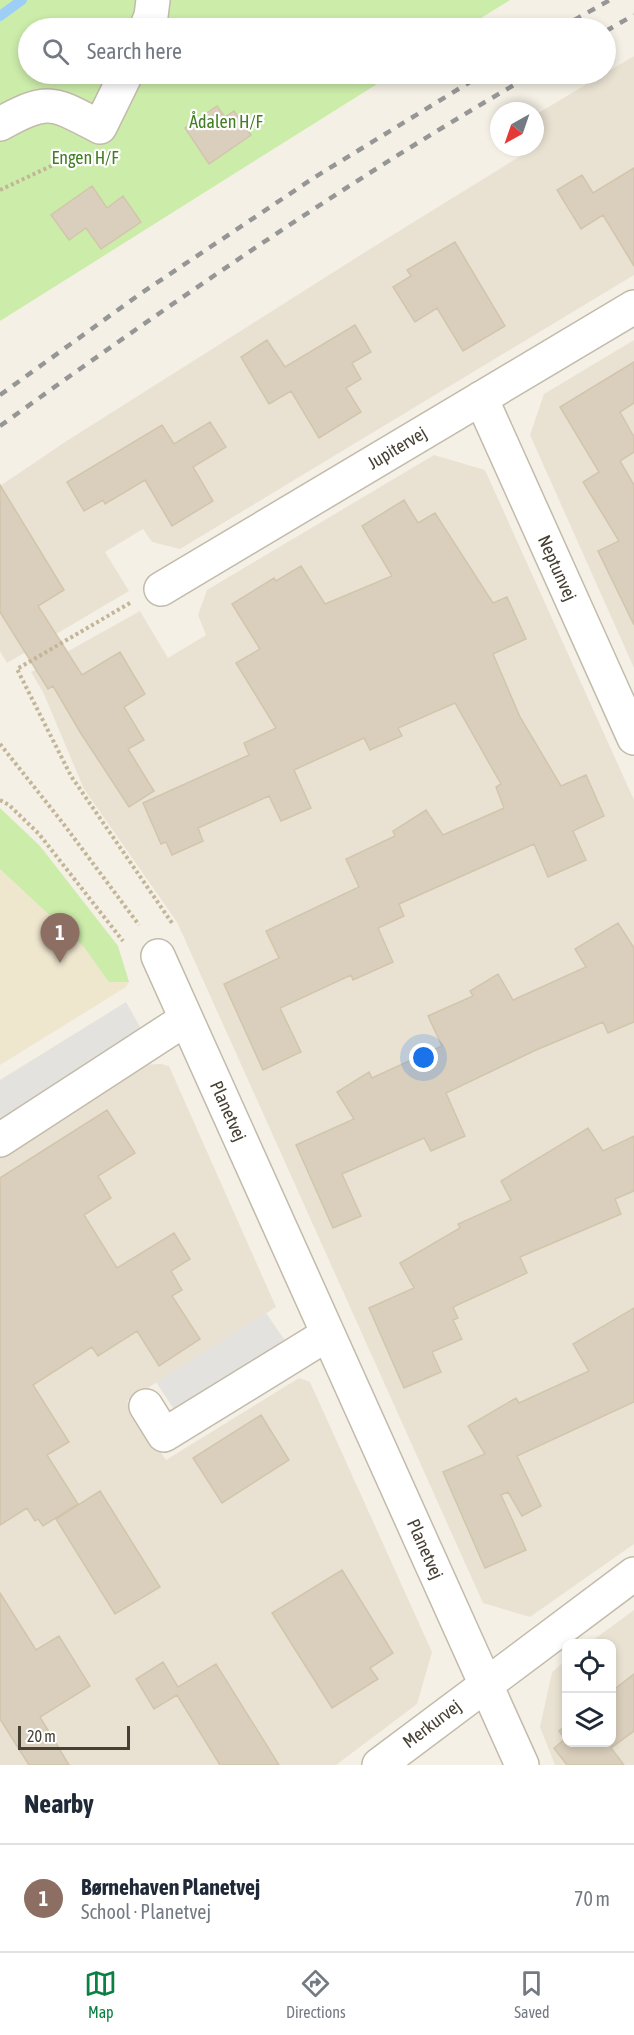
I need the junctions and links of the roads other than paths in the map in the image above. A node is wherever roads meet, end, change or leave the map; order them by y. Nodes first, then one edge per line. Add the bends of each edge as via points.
1 (153, 0) edge
2 (150, 18) edge
3 (121, 84) edge
4 (0, 124) edge
5 (634, 307) edge
6 (481, 398) junction
7 (161, 589) road end
8 (634, 738) edge
9 (158, 956) road end
10 (186, 1019) junction
11 (0, 1140) edge
12 (328, 1334) junction
13 (146, 1406) dead end
14 (634, 1574) edge
15 (485, 1684) junction
16 (379, 1765) edge
17 (522, 1765) edge

1 - 2 street
3 - 4 street via 100,127 62,107 42,105
5 - 6 street, Jupitervej
6 - 7 street, Jupitervej
6 - 8 street, Neptunvej
9 - 10 street, Planetvej
10 - 11 street
10 - 12 street, Planetvej
12 - 13 street via 164,1435
12 - 15 street, Planetvej
14 - 15 street
15 - 16 street, Merkurvej
15 - 17 street, Planetvej

